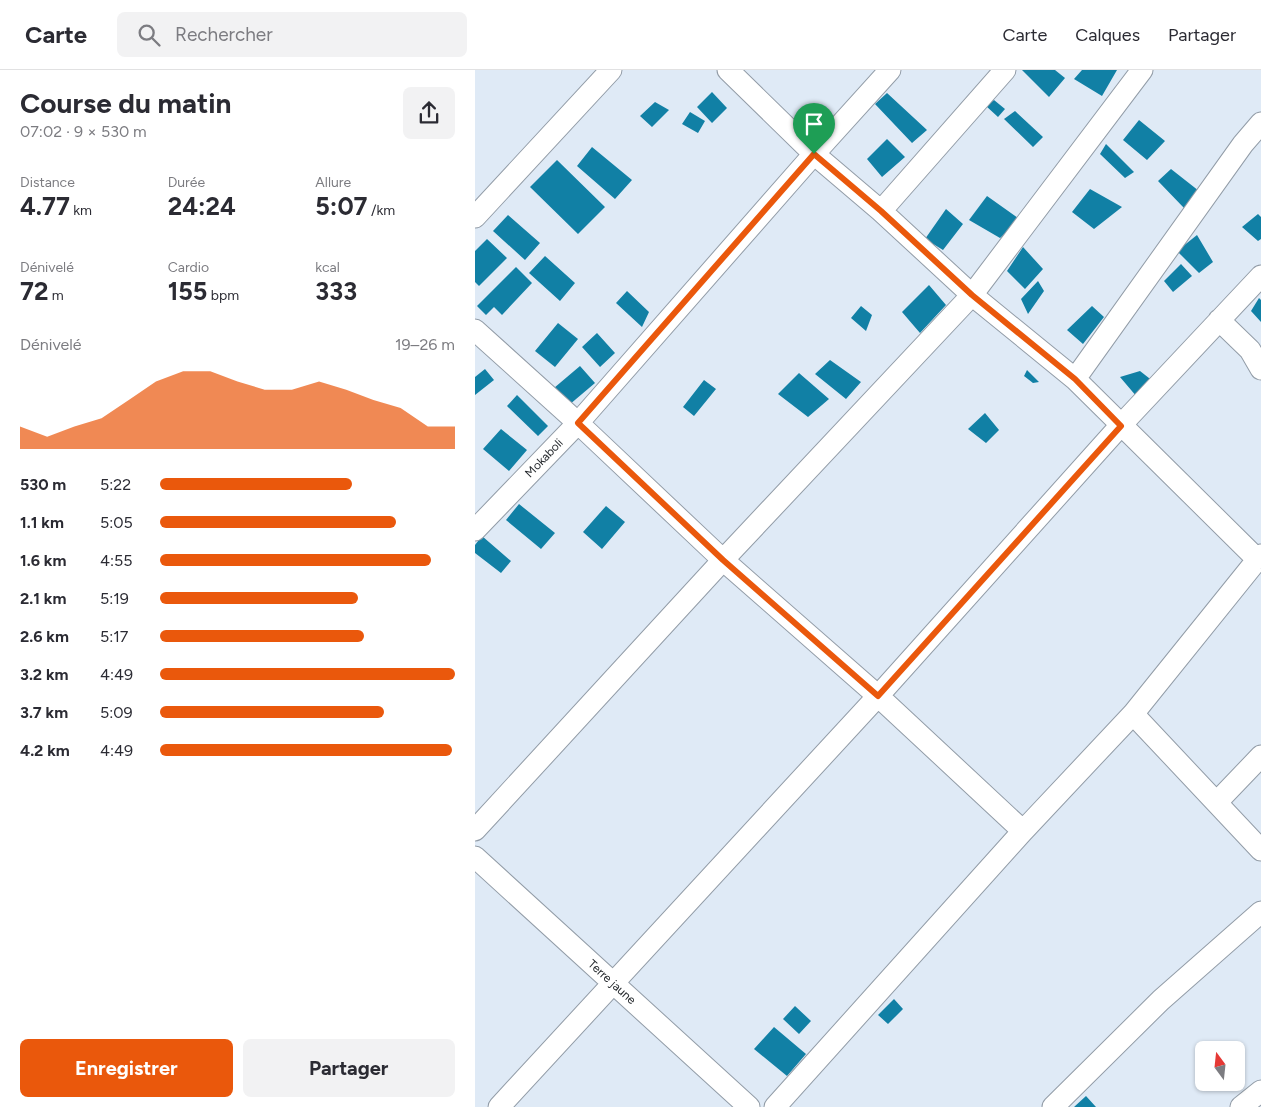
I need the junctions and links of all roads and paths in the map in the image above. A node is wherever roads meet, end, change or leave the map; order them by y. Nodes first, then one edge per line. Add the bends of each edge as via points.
1 (611, 70) edge
2 (727, 70) edge
3 (890, 70) edge
4 (1005, 70) edge
5 (1143, 70) edge
6 (1261, 123) edge
7 (814, 154) junction
8 (881, 211) junction
9 (475, 217) edge
10 (1261, 276) edge
11 (972, 295) junction
12 (1219, 320) junction
13 (475, 330) edge
14 (1261, 369) edge
15 (1075, 379) junction
16 (578, 423) junction
17 (1121, 426) junction
18 (475, 530) edge
19 (1259, 557) edge
20 (723, 560) junction
21 (878, 696) junction
22 (1133, 714) junction
23 (1261, 756) edge
24 (1217, 802) junction
25 (475, 830) edge
26 (1023, 832) junction
27 (1261, 850) edge
28 (475, 857) edge
29 (1261, 912) edge
30 (612, 982) junction
31 (1261, 1091) edge
32 (499, 1107) edge
33 (749, 1107) edge
34 (775, 1107) edge
35 (1053, 1107) edge
36 (1241, 1107) edge

1 - 9 street
2 - 7 street
3 - 7 street, Mokaboli
4 - 8 street
5 - 11 street
6 - 15 street
7 - 8 street
7 - 16 street, Mokaboli
8 - 11 street
10 - 12 street
11 - 15 street
11 - 20 street
12 - 14 street via 1250,350
12 - 17 street
13 - 16 street
15 - 17 street
16 - 18 street, Mokaboli
16 - 20 street
17 - 19 street
17 - 21 street
19 - 22 street
20 - 21 street
20 - 25 street
21 - 26 street
21 - 30 street
22 - 24 street
22 - 26 street
23 - 24 street
24 - 27 street
26 - 34 street
28 - 30 street, Terre jaune
29 - 35 street via 1161,1000
30 - 32 street
30 - 33 street, Terre jaune
31 - 36 street

